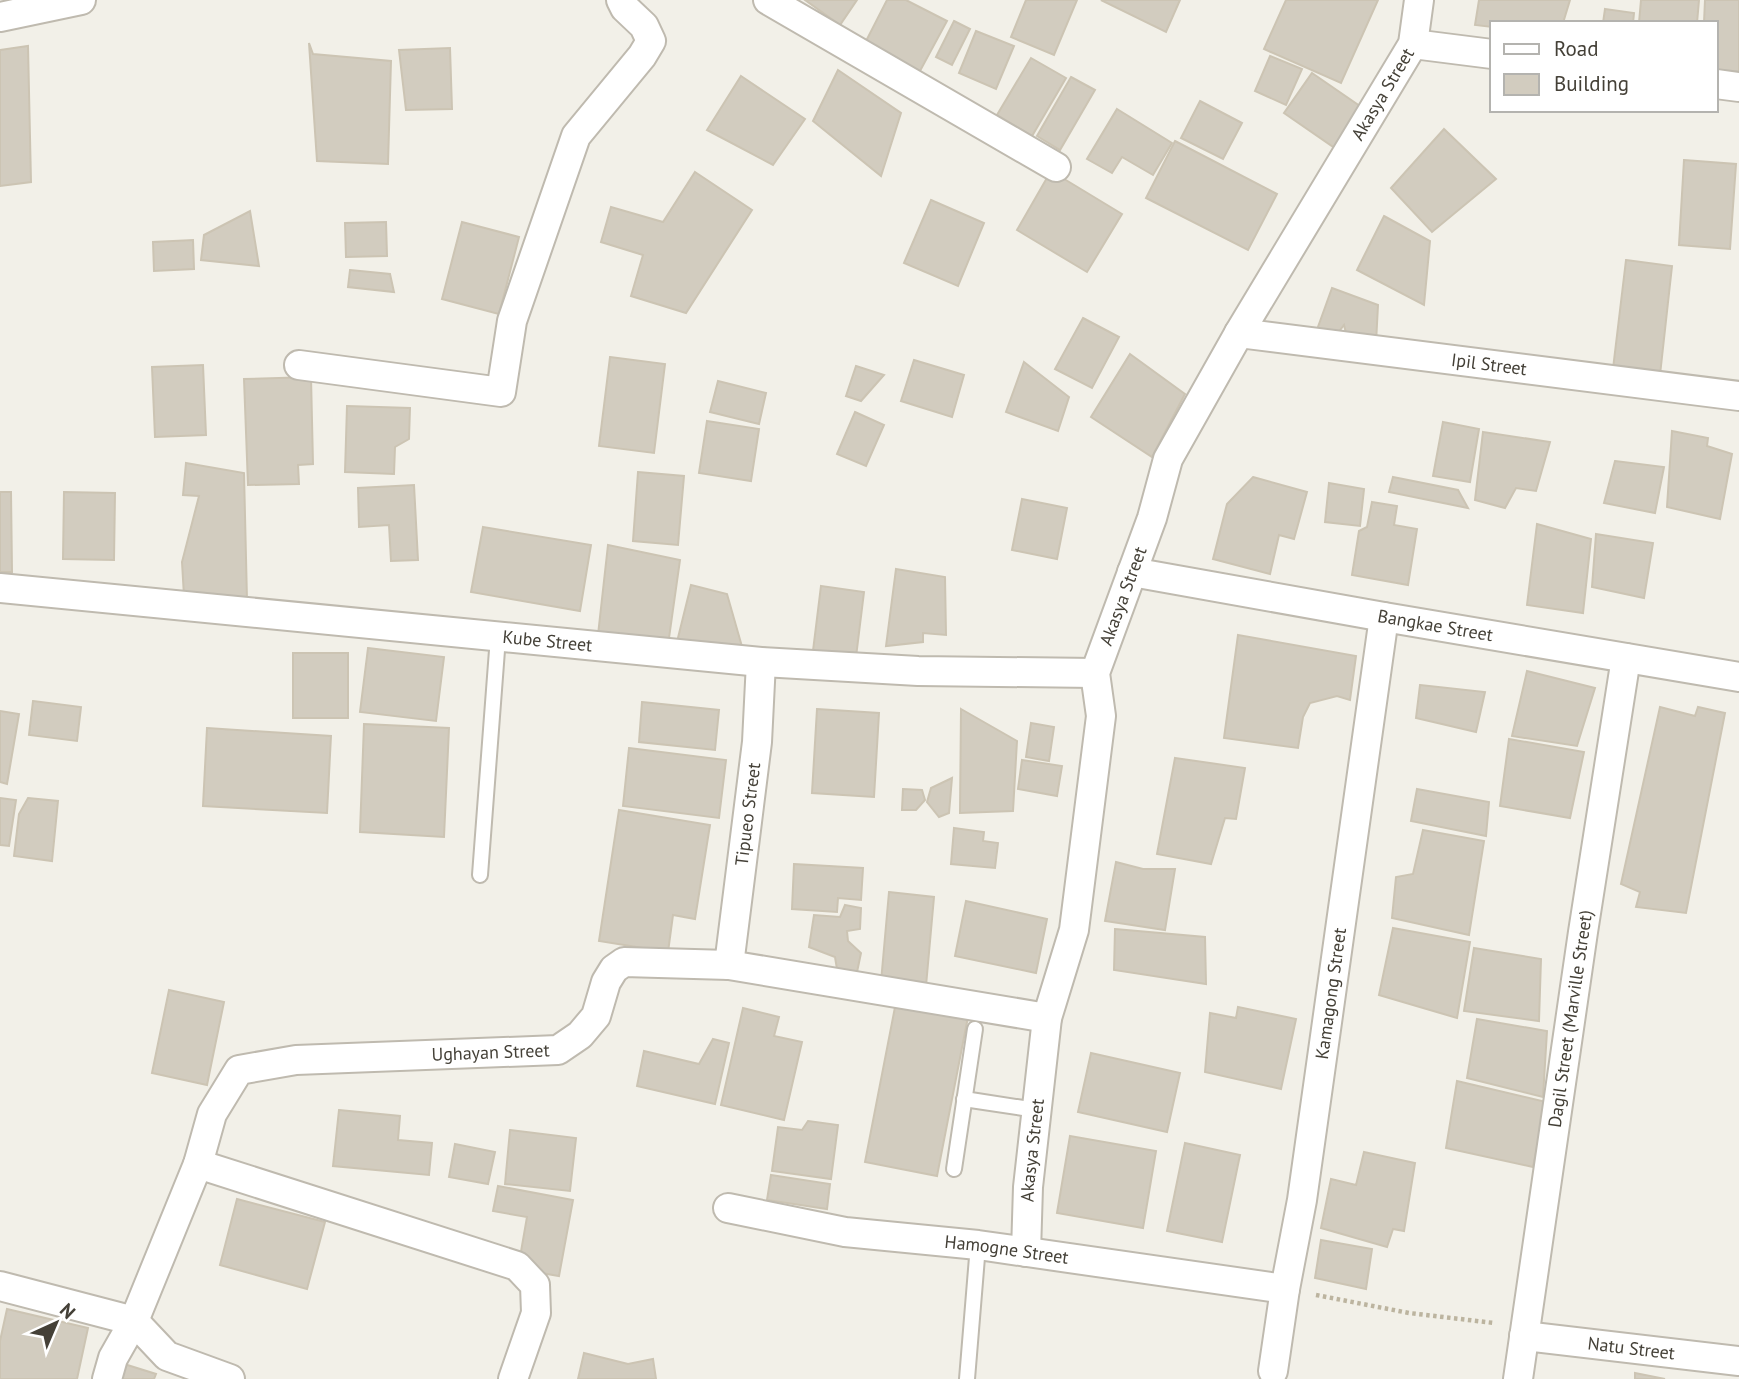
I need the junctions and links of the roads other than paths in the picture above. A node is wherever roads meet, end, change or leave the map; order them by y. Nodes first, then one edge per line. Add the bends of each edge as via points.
1 (80, 0) edge
2 (621, 0) edge
3 (768, 0) edge
4 (1419, 0) edge
5 (0, 17) edge
6 (1413, 44) junction
7 (1490, 54) edge
8 (1718, 84) edge
9 (1739, 87) edge
10 (1056, 167) dead end
11 (1239, 333) junction
12 (299, 365) dead end
13 (1739, 396) edge
14 (1132, 572) junction
15 (0, 588) edge
16 (1384, 617) junction
17 (498, 636) junction
18 (1626, 659) junction
19 (761, 662) junction
20 (1095, 673) junction
21 (1739, 677) edge
22 (480, 875) dead end
23 (729, 965) junction
24 (1047, 1018) junction
25 (975, 1029) dead end
26 (964, 1099) junction
27 (1036, 1110) junction
28 (198, 1164) junction
29 (954, 1169) dead end
30 (728, 1208) dead end
31 (978, 1245) junction
32 (1026, 1252) junction
33 (0, 1286) edge
34 (1285, 1289) junction
35 (134, 1321) junction
36 (1525, 1331) junction
37 (1739, 1361) edge
38 (1273, 1371) dead end
39 (107, 1379) edge
40 (230, 1379) edge
41 (513, 1379) edge
42 (967, 1379) edge
43 (1518, 1379) edge

1 - 5 street
2 - 12 street via 651,41 576,136 512,321 501,392
3 - 10 street
4 - 6 street, Akasya Street
6 - 7 street
6 - 11 street, Akasya Street
8 - 9 street
11 - 13 street, Ipil Street
11 - 14 street, Akasya Street via 1168,459
14 - 16 street, Bangkae Street
14 - 20 street, Akasya Street
15 - 17 street, Kube Street
16 - 18 street, Bangkae Street
16 - 34 street, Kamagong Street via 1302,1200
17 - 19 street, Kube Street
17 - 22 lane
18 - 21 street, Bangkae Street
18 - 36 street, Dagil Street (Marville Street)
19 - 20 street, Kube Street via 918,671
19 - 23 street, Tipueo Street via 757,742
20 - 24 street, Akasya Street via 1101,716 1074,930
23 - 24 street, Ughayan Street
23 - 28 street, Ughayan Street via 624,962 606,982 596,1016 558,1050 296,1060 239,1070 212,1114
24 - 27 street, Akasya Street
25 - 26 lane
26 - 27 lane
26 - 29 lane
27 - 32 street, Akasya Street
28 - 35 street, Ughayan Street
28 - 41 street via 517,1266 535,1285 536,1313
30 - 31 street, Hamogne Street via 845,1232
31 - 32 street, Hamogne Street
31 - 42 lane
32 - 34 street, Hamogne Street
33 - 35 street
34 - 38 street, Kamagong Street
35 - 39 street, Ughayan Street
35 - 40 street via 167,1356
36 - 37 street, Natu Street
36 - 43 street, Dagil Street (Marville Street)

